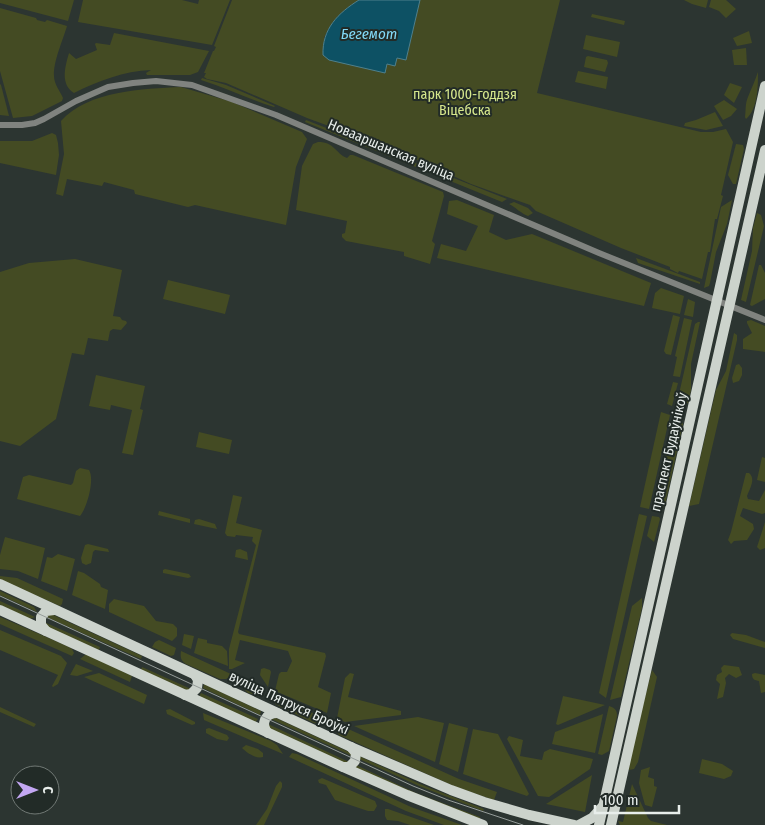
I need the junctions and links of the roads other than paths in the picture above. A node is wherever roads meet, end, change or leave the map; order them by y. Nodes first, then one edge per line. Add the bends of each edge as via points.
1 (765, 86) edge
2 (0, 126) edge
3 (765, 150) edge
4 (716, 301) junction
5 (730, 306) junction
6 (765, 320) edge
7 (692, 415) junction
8 (704, 418) junction
9 (669, 517) junction
10 (680, 520) junction
11 (654, 582) junction
12 (0, 584) edge
13 (666, 584) junction
14 (36, 601) junction
15 (0, 610) edge
16 (54, 610) junction
17 (27, 622) junction
18 (46, 631) junction
19 (195, 675) junction
20 (185, 695) junction
21 (626, 704) junction
22 (638, 706) junction
23 (277, 713) junction
24 (268, 733) junction
25 (351, 747) junction
26 (343, 767) junction
27 (604, 804) junction
28 (616, 805) junction
29 (483, 825) edge
30 (574, 825) edge
31 (579, 825) edge
32 (599, 825) edge
33 (611, 825) edge
34 (619, 825) edge

1 - 4 main road, праспект Будаўнікоў
2 - 4 street, Новааршанская вуліца via 35,123 108,87 156,81 192,85 284,118
3 - 5 main road, праспект Будаўнікоў
4 - 5 street, Новааршанская вуліца
4 - 7 main road, праспект Будаўнікоў
5 - 6 street, Новааршанская вуліца
5 - 8 main road, праспект Будаўнікоў
7 - 8 street
7 - 9 main road, праспект Будаўнікоў
8 - 10 main road, праспект Будаўнікоў
9 - 10 street
9 - 11 main road, праспект Будаўнікоў
10 - 13 main road, праспект Будаўнікоў
11 - 13 street
11 - 21 main road, праспект Будаўнікоў
12 - 14 main road, вуліца Пятруся Броўкі
13 - 22 main road, праспект Будаўнікоў
14 - 16 main road, вуліца Пятруся Броўкі
14 - 17 main road via 38,616
15 - 17 main road
16 - 18 main road via 46,611 41,617 41,625
16 - 19 main road, вуліца Пятруся Броўкі
17 - 18 main road
18 - 20 main road
19 - 20 main road via 197,688
19 - 23 main road, вуліца Пятруся Броўкі
20 - 24 main road
21 - 22 street
21 - 27 main road, праспект Будаўнікоў
22 - 28 main road, праспект Будаўнікоў
23 - 24 main road via 271,713 265,719
23 - 25 main road, вуліца Пятруся Броўкі
24 - 26 main road
25 - 26 main road via 356,753 355,761 349,767
25 - 30 main road, вуліца Пятруся Броўкі via 484,802
26 - 29 main road
27 - 31 main road via 597,814
27 - 32 main road, праспект Будаўнікоў
28 - 33 main road, праспект Будаўнікоў
28 - 34 main road

